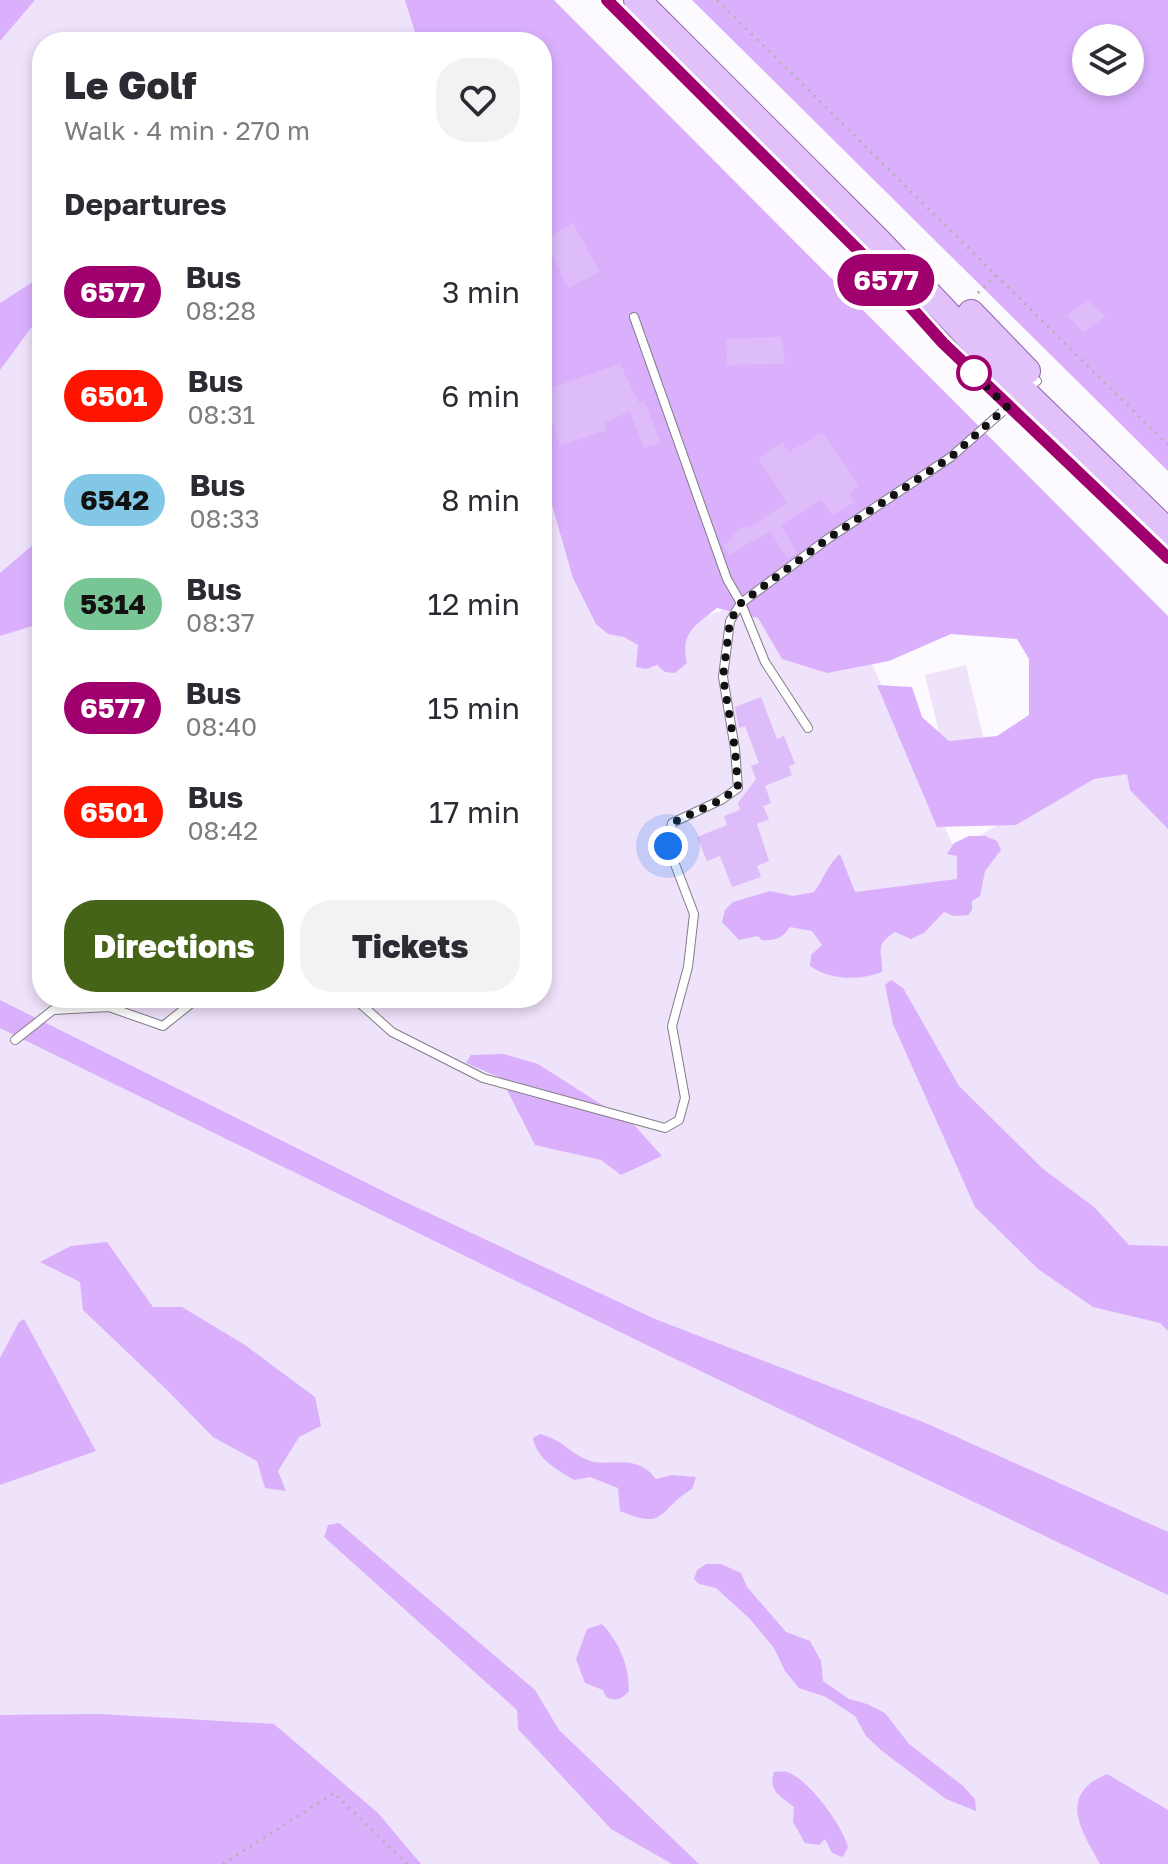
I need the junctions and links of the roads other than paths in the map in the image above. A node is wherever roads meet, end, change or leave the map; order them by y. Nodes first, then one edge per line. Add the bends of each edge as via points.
1 (607, 0) edge
2 (637, 0) edge
3 (658, 0) edge
4 (634, 317) dead end
5 (1023, 393) junction
6 (1168, 512) edge
7 (1168, 532) edge
8 (1168, 558) edge
9 (741, 603) junction
10 (808, 728) dead end
11 (90, 1008) edge
12 (112, 1008) edge
13 (186, 1008) edge
14 (365, 1008) edge
15 (15, 1040) dead end

1 - 5 lane via 873,265 943,343
2 - 5 main road
3 - 5 main road
4 - 9 lane via 727,579
5 - 6 main road
5 - 7 main road
5 - 8 lane
5 - 9 lane via 951,457
9 - 10 lane via 765,662
9 - 14 lane via 730,621 723,677 738,788 672,823 668,846 694,914 688,967 672,1026 685,1098 679,1120 665,1128 483,1078 392,1032
11 - 15 lane via 53,1010
12 - 13 lane via 163,1026

